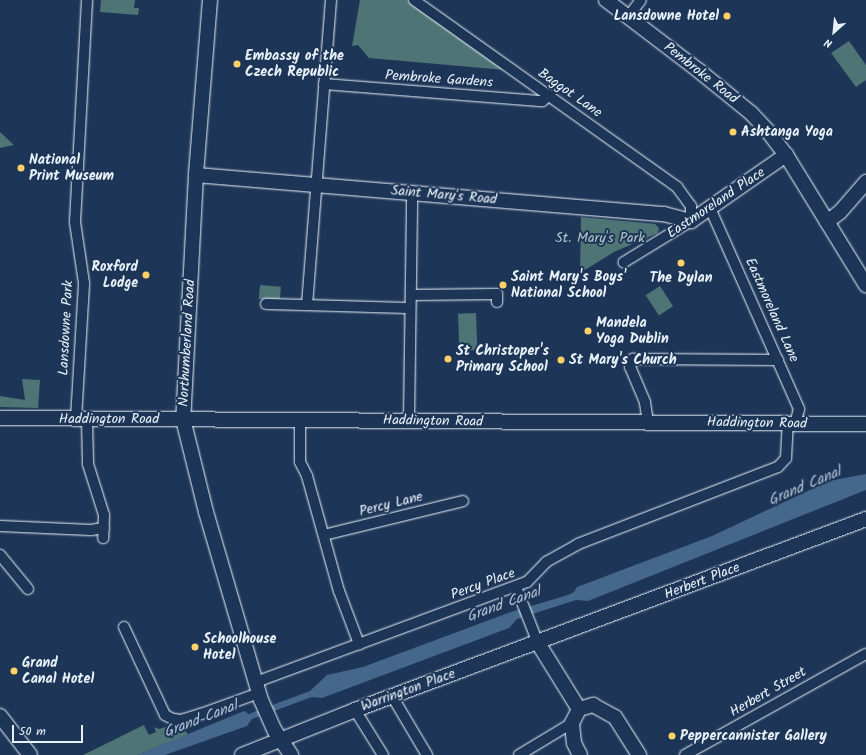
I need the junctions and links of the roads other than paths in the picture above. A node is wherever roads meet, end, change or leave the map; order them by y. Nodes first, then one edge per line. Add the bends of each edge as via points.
1 (87, 0) edge
2 (210, 0) edge
3 (331, 0) edge
4 (414, 0) edge
5 (606, 0) edge
6 (641, 0) edge
7 (628, 16) junction
8 (324, 84) junction
9 (550, 95) junction
10 (786, 155) junction
11 (196, 175) junction
12 (866, 182) edge
13 (316, 185) junction
14 (412, 192) junction
15 (713, 214) junction
16 (691, 221) junction
17 (826, 222) junction
18 (624, 262) dead end
19 (866, 285) edge
20 (411, 295) junction
21 (497, 302) dead end
22 (266, 304) dead end
23 (307, 305) junction
24 (410, 308) junction
25 (778, 360) junction
26 (0, 418) edge
27 (81, 419) junction
28 (183, 419) junction
29 (300, 420) junction
30 (409, 421) junction
31 (648, 422) junction
32 (791, 423) junction
33 (866, 424) edge
34 (463, 501) dead end
35 (866, 519) edge
36 (0, 526) edge
37 (324, 535) junction
38 (0, 555) edge
39 (516, 586) junction
40 (28, 589) dead end
41 (124, 627) dead end
42 (538, 643) junction
43 (358, 644) junction
44 (866, 654) edge
45 (258, 692) junction
46 (392, 696) junction
47 (579, 709) junction
48 (355, 710) junction
49 (0, 716) edge
50 (572, 723) junction
51 (280, 739) junction
52 (30, 755) edge
53 (242, 755) edge
54 (291, 755) edge
55 (383, 755) edge
56 (427, 755) edge
57 (519, 755) edge
58 (580, 755) edge
59 (639, 755) edge
60 (685, 755) edge

1 - 27 street, Lansdowne Park via 75,222 84,283
2 - 11 main road, Northumberland Road
3 - 8 street
4 - 9 street, Baggot Lane
5 - 7 main road, Pembroke Road
6 - 7 street
7 - 10 main road, Pembroke Road via 751,112
8 - 9 street, Pembroke Gardens via 542,101
8 - 13 street
9 - 16 street, Baggot Lane via 677,187 692,206
10 - 15 main road, Eastmoreland Place
10 - 17 main road, Pembroke Road
11 - 13 main road, Saint Mary's Road
11 - 28 main road, Northumberland Road
12 - 17 main road via 840,212
13 - 14 main road, Saint Mary's Road
13 - 23 street
14 - 16 main road, Saint Mary's Road via 664,214
14 - 20 street
15 - 16 main road, Eastmoreland Place
15 - 25 street, Eastmoreland Lane
16 - 18 street, Eastmoreland Place
17 - 19 main road, Pembroke Road
20 - 21 street via 497,294
20 - 24 street
22 - 23 street
23 - 24 street
24 - 30 street
25 - 31 street via 633,359 630,367 645,402
25 - 32 street, Eastmoreland Lane via 799,409
26 - 27 main road, Haddington Road
27 - 28 main road, Haddington Road
27 - 36 street, Lansdowne Park via 88,464 104,516 103,533 91,530
28 - 29 main road, Haddington Road
28 - 45 main road, Northumberland Road via 206,512
29 - 30 main road, Haddington Road
29 - 37 street via 300,462 307,476
30 - 31 main road, Haddington Road
31 - 32 main road, Haddington Road
32 - 33 main road, Haddington Road
32 - 39 street, Percy Place via 786,458 778,467 578,544 546,562 527,582
34 - 37 street, Percy Lane
35 - 42 main road, Herbert Place
37 - 43 street via 339,591
38 - 40 street
39 - 42 street
39 - 43 street, Percy Place
41 - 45 street, Percy Place via 165,715 173,719 194,716
42 - 46 main road, Warrington Place
42 - 47 main road
43 - 45 street, Percy Place
44 - 60 street, Herbert Street
45 - 51 main road, Northumberland Road
46 - 48 main road, Warrington Place
46 - 56 street
47 - 50 main road
47 - 59 main road via 593,705 609,712 623,726
48 - 51 main road, Warrington Place
48 - 55 street
49 - 52 main road
50 - 57 street
50 - 58 main road via 574,743
51 - 53 main road, Warrington Place
51 - 54 main road, Northumberland Road

